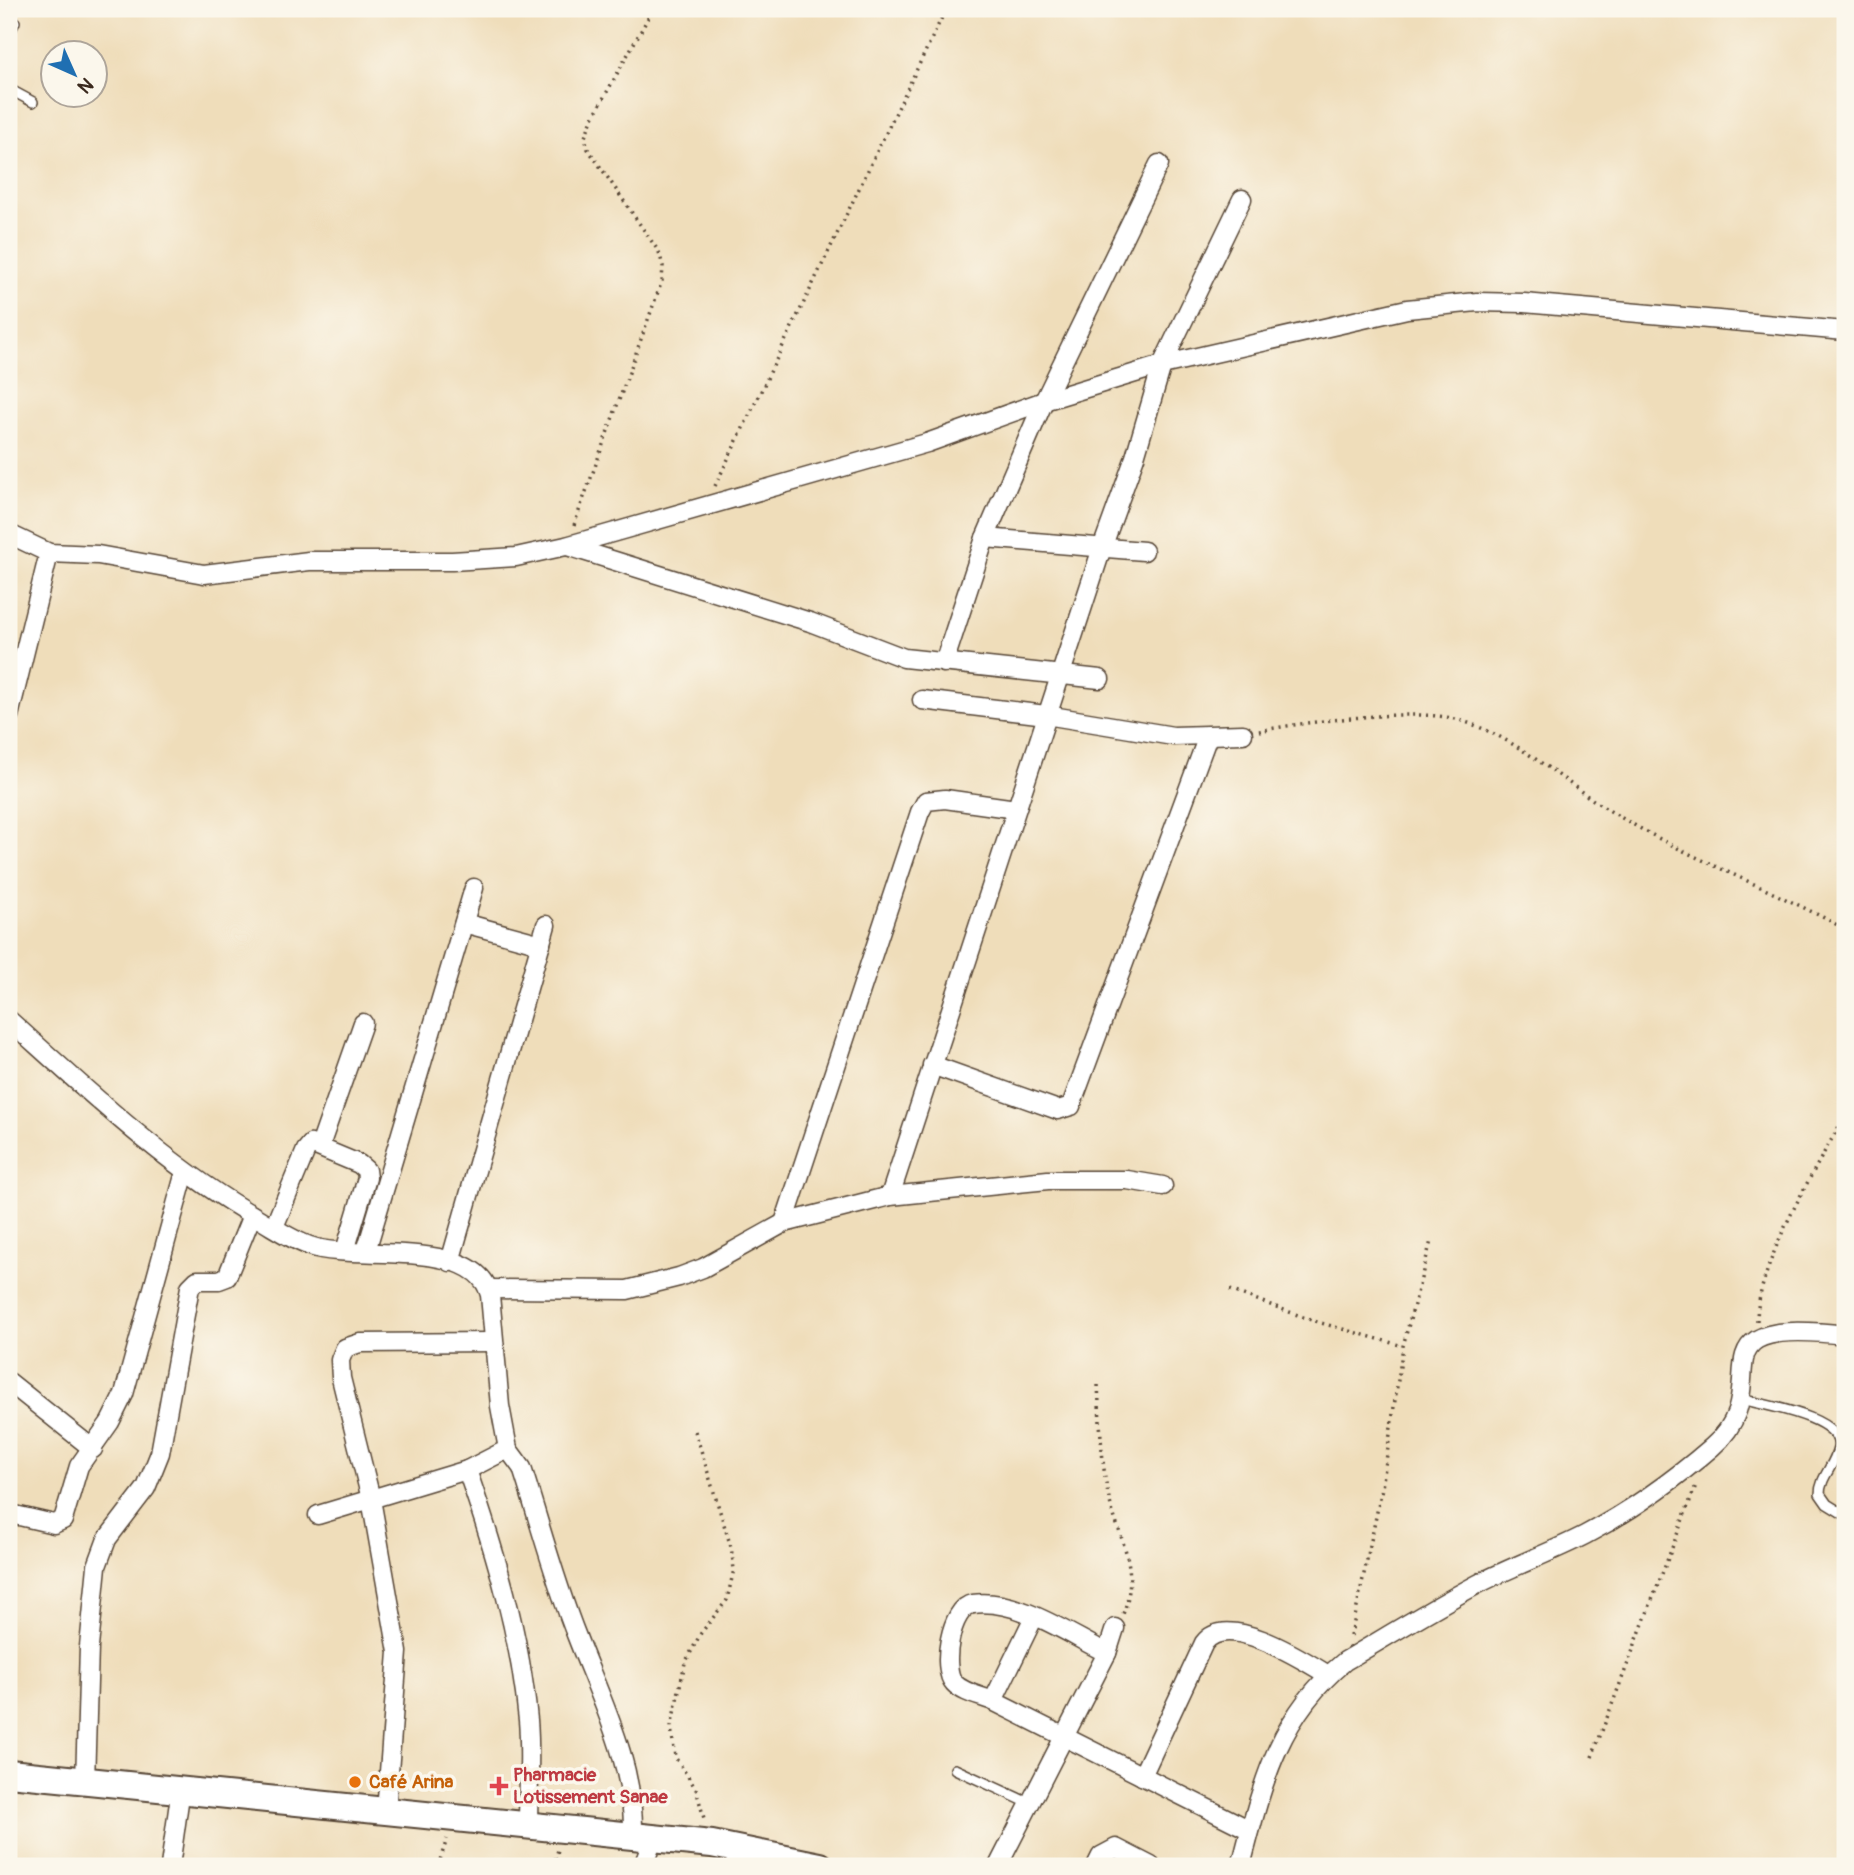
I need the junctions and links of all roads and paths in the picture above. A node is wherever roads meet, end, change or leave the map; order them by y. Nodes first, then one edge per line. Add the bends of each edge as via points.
1 (653, 9) edge
2 (946, 9) edge
3 (15, 22) dead end
4 (9, 34) edge
5 (9, 89) edge
6 (33, 102) dead end
7 (1159, 164) dead end
8 (1242, 198) dead end
9 (1845, 331) edge
10 (1162, 365) junction
11 (1044, 401) junction
12 (711, 505) junction
13 (9, 534) edge
14 (985, 538) junction
15 (566, 546) junction
16 (1101, 548) junction
17 (1144, 551) dead end
18 (50, 552) junction
19 (944, 663) junction
20 (1059, 675) junction
21 (1100, 679) dead end
22 (922, 700) dead end
23 (1046, 715) junction
24 (9, 716) edge
25 (1243, 734) joint
26 (1208, 736) junction
27 (1016, 809) junction
28 (474, 888) dead end
29 (464, 923) junction
30 (546, 925) dead end
31 (1845, 929) edge
32 (541, 944) junction
33 (9, 1020) edge
34 (363, 1023) dead end
35 (932, 1065) junction
36 (1845, 1116) edge
37 (320, 1146) junction
38 (185, 1172) junction
39 (1163, 1186) dead end
40 (890, 1196) junction
41 (252, 1214) junction
42 (784, 1223) junction
43 (274, 1227) junction
44 (1431, 1241) dead end
45 (345, 1251) junction
46 (366, 1251) junction
47 (450, 1262) junction
48 (488, 1289) junction
49 (1230, 1290) dead end
50 (1845, 1335) edge
51 (1758, 1339) junction
52 (493, 1342) junction
53 (1403, 1346) junction
54 (9, 1382) edge
55 (1098, 1385) dead end
56 (1741, 1399) junction
57 (695, 1432) dead end
58 (93, 1449) junction
59 (508, 1449) junction
60 (1694, 1462) junction
61 (467, 1470) junction
62 (370, 1499) junction
63 (318, 1515) dead end
64 (1845, 1515) edge
65 (9, 1517) edge
66 (1034, 1617) junction
67 (1115, 1628) joint
68 (1107, 1653) junction
69 (1345, 1661) junction
70 (1328, 1675) junction
71 (993, 1701) junction
72 (1066, 1737) junction
73 (1592, 1757) dead end
74 (954, 1769) dead end
75 (9, 1773) edge
76 (1142, 1776) junction
77 (85, 1782) junction
78 (181, 1788) junction
79 (1031, 1804) junction
80 (386, 1812) junction
81 (454, 1819) junction
82 (528, 1827) junction
83 (1250, 1830) junction
84 (643, 1838) junction
85 (728, 1853) edge
86 (170, 1866) edge
87 (438, 1866) edge
88 (643, 1866) edge
89 (820, 1866) edge
90 (998, 1866) edge
91 (1096, 1866) edge
92 (1151, 1866) edge
93 (1241, 1866) edge

1 - 15 path via 585,137 588,149 659,252 662,281
2 - 12 path via 725,460
3 - 4 lane
5 - 6 lane
7 - 11 street
8 - 10 street
9 - 10 street via 1524,303 1444,304
10 - 11 street
10 - 16 street
11 - 12 street via 927,443
11 - 14 street
12 - 15 street
13 - 18 street
14 - 16 street
14 - 19 street
15 - 18 street via 516,557 309,561 205,574 111,556
15 - 19 street via 810,622 904,658
16 - 17 street
16 - 20 street
18 - 24 street
19 - 20 street
20 - 21 street
20 - 23 street
22 - 23 street
23 - 26 street via 1173,736
23 - 27 street
25 - 26 street
25 - 31 path via 1300,722 1417,715 1458,719 1529,755 1643,830
26 - 35 street via 1071,1106 1058,1110
27 - 35 street
27 - 42 street via 945,799 926,801 920,811
28 - 29 street
29 - 32 street
29 - 46 street
30 - 32 street
32 - 47 street
33 - 38 street
34 - 37 street
35 - 40 street
36 - 51 path via 1773,1255 1761,1292
37 - 43 street via 311,1144 306,1150
37 - 45 street via 366,1170
38 - 41 street
38 - 58 street via 124,1394
39 - 40 street via 1048,1180
40 - 42 street
41 - 43 street
41 - 77 street via 227,1277 197,1280 190,1287 160,1453 146,1488 107,1539 97,1566
42 - 48 street via 703,1268 627,1290
43 - 45 street via 307,1246
44 - 53 path
45 - 46 street
46 - 47 street
47 - 48 street via 477,1271
48 - 52 street
49 - 53 path via 1314,1321
50 - 51 street via 1787,1330
51 - 56 street via 1742,1358
52 - 59 street
52 - 62 street via 360,1343 345,1348 341,1378
53 - 69 path via 1382,1488
54 - 58 street
55 - 67 path via 1106,1482 1131,1565 1129,1597
56 - 60 street via 1738,1416 1726,1434
56 - 64 lane via 1811,1418 1834,1432 1838,1452 1822,1480 1820,1494
57 - 85 path via 734,1569 727,1600 685,1663 674,1705 672,1739 676,1757
58 - 65 street via 79,1466 63,1520 58,1524
59 - 61 street
59 - 84 street via 522,1468 576,1636 612,1719
60 - 69 street via 1588,1533 1477,1585
60 - 73 path via 1696,1486
61 - 62 street
61 - 82 street via 502,1579 519,1658 528,1724
62 - 63 street
62 - 80 street via 398,1652
66 - 68 street
66 - 71 street
66 - 71 street via 981,1603 967,1605 957,1616 949,1651 950,1677 962,1689
67 - 68 street
68 - 72 street
69 - 70 street
70 - 76 street via 1253,1638 1230,1630 1215,1632 1204,1643
70 - 83 street via 1307,1696 1284,1732
71 - 72 street
72 - 76 street
72 - 79 street
74 - 79 lane
75 - 77 street
76 - 83 street
77 - 78 street
78 - 80 street
78 - 86 street
79 - 90 street
80 - 81 street
81 - 82 street
81 - 87 path
82 - 84 street
83 - 93 street
84 - 85 street
84 - 88 street
85 - 89 street
91 - 92 street via 1101,1856 1116,1848

